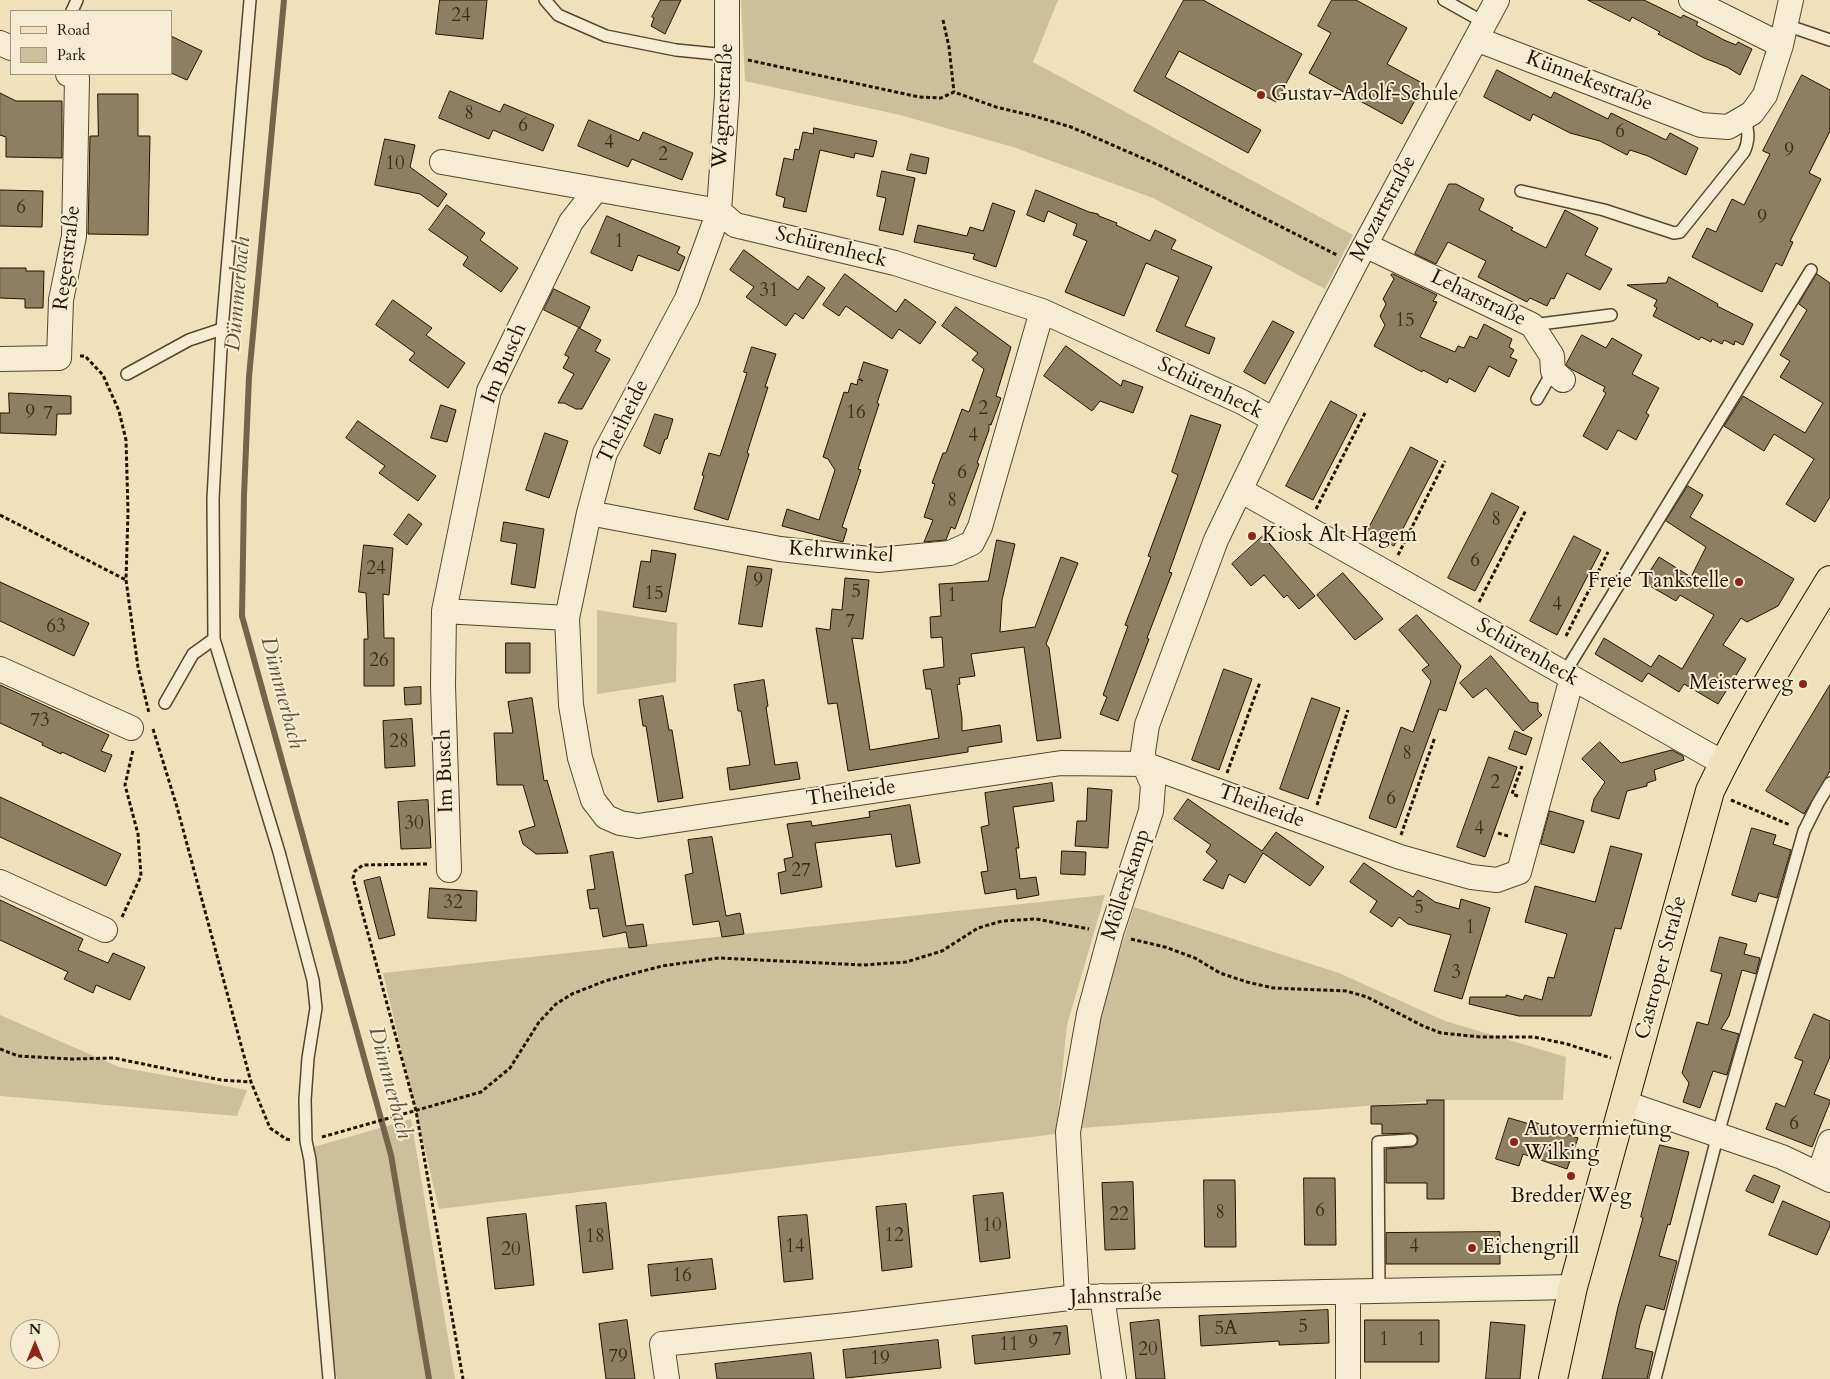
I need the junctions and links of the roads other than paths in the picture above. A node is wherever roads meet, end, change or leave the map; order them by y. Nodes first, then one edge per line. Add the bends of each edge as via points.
1 (250, 0) edge
2 (545, 0) edge
3 (727, 0) edge
4 (1444, 0) edge
5 (1497, 0) edge
6 (1691, 0) edge
7 (1791, 0) edge
8 (1480, 31) junction
9 (1783, 35) junction
10 (1830, 40) edge
11 (727, 55) junction
12 (70, 75) edge
13 (1745, 118) junction
14 (442, 162) dead end
15 (595, 191) junction
16 (1522, 191) dead end
17 (718, 211) junction
18 (1360, 254) junction
19 (1811, 270) dead end
20 (1042, 312) junction
21 (1611, 314) dead end
22 (1532, 325) junction
23 (222, 329) junction
24 (0, 359) edge
25 (127, 374) dead end
26 (1558, 375) joint
27 (1537, 400) dead end
28 (1274, 420) junction
29 (1240, 490) junction
30 (589, 513) junction
31 (1830, 580) edge
32 (444, 612) junction
33 (568, 618) junction
34 (214, 639) junction
35 (0, 669) edge
36 (1563, 673) junction
37 (165, 703) dead end
38 (144, 722) road end
39 (1723, 763) junction
40 (1144, 764) junction
41 (1830, 783) edge
42 (449, 870) road end
43 (0, 882) edge
44 (105, 930) road end
45 (1625, 1104) junction
46 (1718, 1134) junction
47 (1411, 1140) dead end
48 (1830, 1142) edge
49 (1825, 1177) edge
50 (1573, 1288) junction
51 (1379, 1291) junction
52 (1348, 1292) junction
53 (1102, 1296) junction
54 (1077, 1297) junction
55 (329, 1379) edge
56 (667, 1379) edge
57 (1114, 1379) edge
58 (1348, 1379) edge
59 (1552, 1379) edge
60 (1656, 1379) edge

1 - 23 lane
2 - 11 lane via 558,15 606,36 676,50
3 - 11 street, Wagnerstraße
4 - 8 lane
5 - 8 street, Mozartstraße
6 - 9 street
7 - 9 street
8 - 13 street, Künnekestraße via 1701,125 1728,127
8 - 18 street, Mozartstraße
9 - 10 lane
9 - 13 street via 1765,95
11 - 17 street, Wagnerstraße
12 - 24 street, Regerstraße via 78,78 74,236 60,300 60,358
13 - 16 lane via 1749,135 1744,152 1680,232
14 - 15 street
15 - 17 street
15 - 32 street, Im Busch via 571,222 489,391
17 - 20 street, Schürenheck via 736,225 895,264
17 - 30 street, Theiheide via 687,299 605,453
18 - 22 street, Leharstraße
18 - 28 street, Mozartstraße
19 - 36 lane
20 - 28 street, Schürenheck via 1242,402
20 - 30 street, Kehrwinkel via 980,527 972,543 950,554 878,560 780,549
21 - 22 lane
22 - 26 street, Leharstraße via 1552,356
23 - 25 lane via 188,340
23 - 34 lane via 213,499
26 - 27 lane
28 - 29 street, Schürenheck
29 - 36 street, Schürenheck
29 - 40 street, Möllerskamp via 1216,540 1148,725
30 - 33 street, Theiheide
31 - 39 main road, Castroper Straße
32 - 33 street
32 - 42 street, Im Busch
33 - 40 street, Theiheide via 570,705 580,758 594,800 606,816 620,824 638,826 1061,763
34 - 37 lane via 193,654
34 - 55 lane via 279,852 313,980 316,1008 304,1100
35 - 38 street
36 - 39 street, Schürenheck
36 - 40 street, Theiheide via 1519,872 1497,880 1471,877 1394,854
39 - 45 main road, Castroper Straße via 1710,791
40 - 54 street, Möllerskamp via 1153,785 1151,811 1111,933 1089,1014 1068,1132
41 - 46 lane via 1804,831
43 - 44 street
45 - 46 street
45 - 50 main road, Castroper Straße
46 - 49 street via 1782,1157
46 - 60 lane
47 - 51 lane via 1378,1142
48 - 49 street
50 - 51 street, Jahnstraße
50 - 59 main road, Castroper Straße
51 - 52 street, Jahnstraße
52 - 53 street, Jahnstraße
52 - 58 street
53 - 54 street, Jahnstraße
53 - 57 street
54 - 56 street, Jahnstraße via 662,1344

